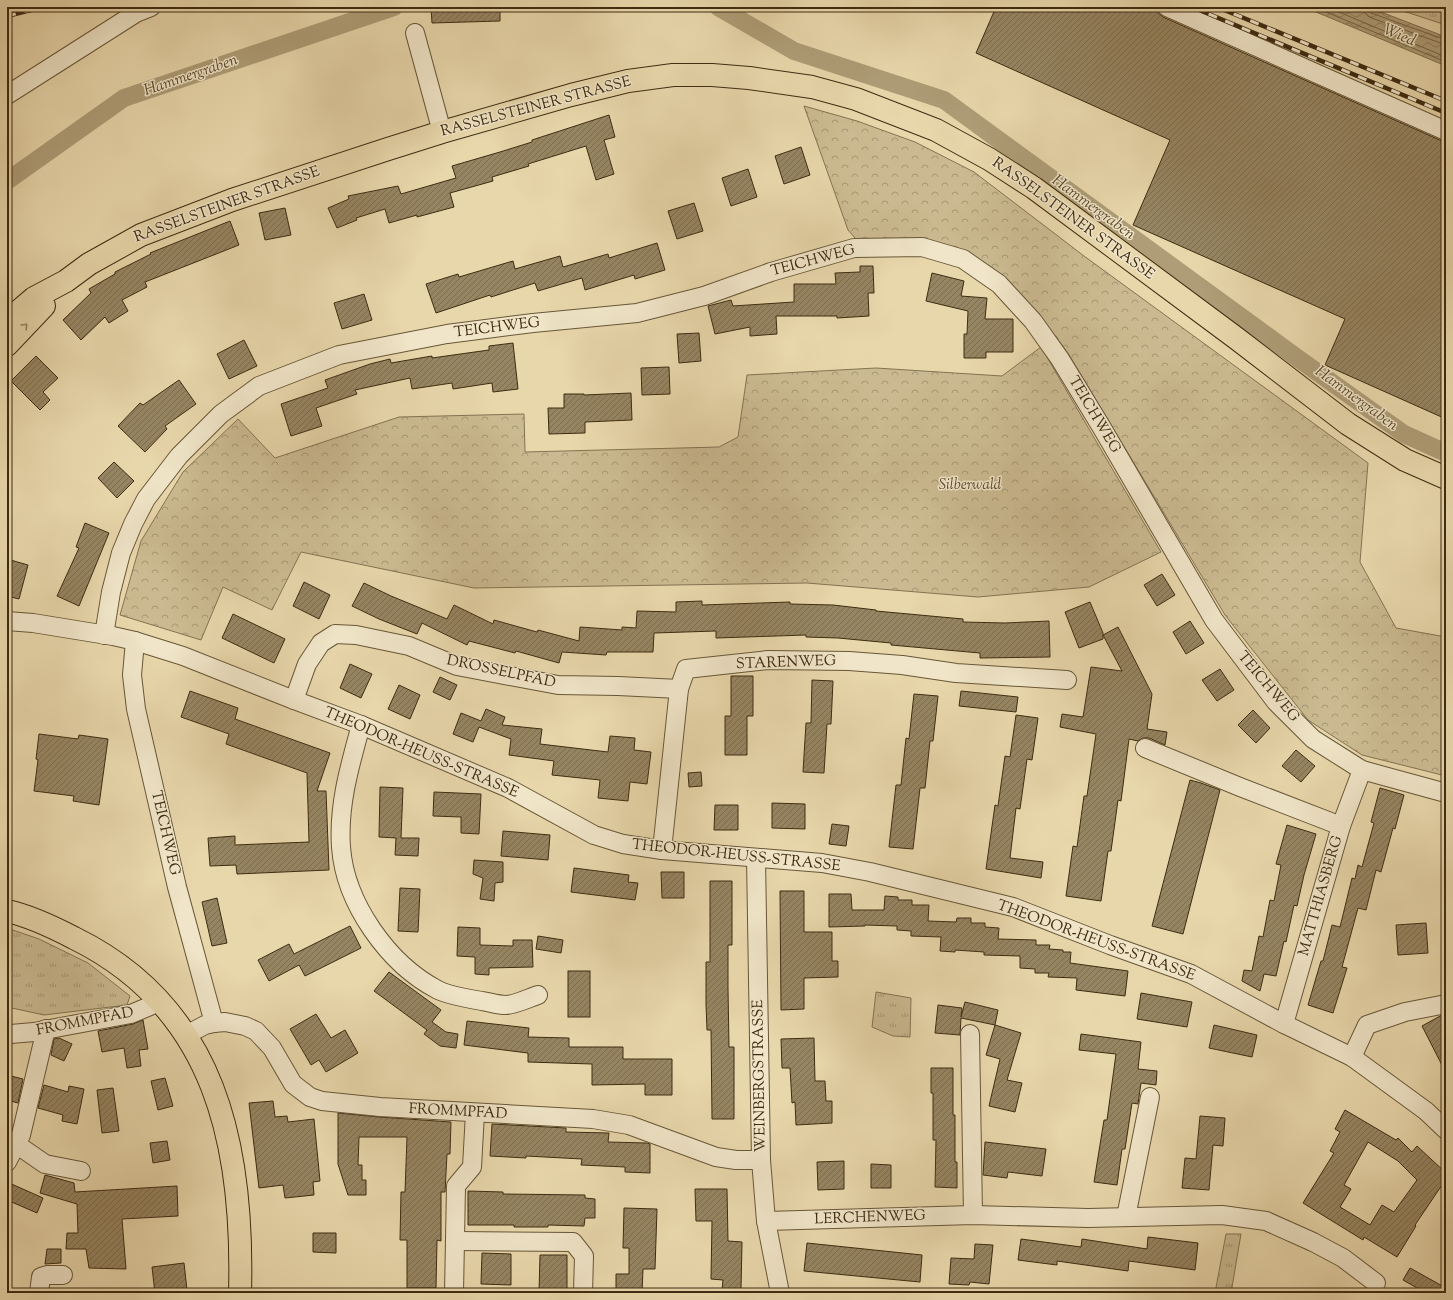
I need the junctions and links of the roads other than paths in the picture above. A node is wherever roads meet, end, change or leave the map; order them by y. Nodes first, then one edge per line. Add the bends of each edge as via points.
1 (152, 7) edge
2 (1167, 7) edge
3 (415, 33) dead end
4 (7, 94) edge
5 (1446, 131) edge
6 (442, 132) junction
7 (66, 281) junction
8 (7, 321) edge
9 (7, 344) edge
10 (1446, 478) edge
11 (7, 621) edge
12 (104, 634) junction
13 (135, 641) junction
14 (1067, 680) dead end
15 (679, 689) junction
16 (294, 700) junction
17 (361, 725) junction
18 (1145, 748) dead end
19 (1362, 770) junction
20 (1446, 793) edge
21 (1341, 826) junction
22 (662, 850) junction
23 (756, 858) junction
24 (7, 911) edge
25 (538, 995) dead end
26 (159, 1000) junction
27 (1446, 1004) edge
28 (214, 1023) junction
29 (1284, 1024) junction
30 (46, 1029) junction
31 (7, 1033) edge
32 (970, 1034) dead end
33 (186, 1035) junction
34 (1352, 1057) junction
35 (1150, 1097) dead end
36 (475, 1113) junction
37 (1446, 1130) edge
38 (16, 1144) junction
39 (761, 1160) junction
40 (7, 1162) edge
41 (81, 1171) dead end
42 (973, 1215) junction
43 (1126, 1217) junction
44 (766, 1221) junction
45 (455, 1241) junction
46 (63, 1275) dead end
47 (1376, 1283) dead end
48 (39, 1293) edge
49 (240, 1293) edge
50 (454, 1293) edge
51 (583, 1293) edge
52 (780, 1293) edge

1 - 4 street via 136,13
2 - 5 street
3 - 6 street
6 - 7 main road, RASSELSTEINER STRASSE via 232,200 141,235 89,264
6 - 10 main road, RASSELSTEINER STRASSE via 571,95 628,81 673,75 749,78 812,87 856,99 936,130 989,159 1034,188 1348,424 1405,460
7 - 8 main road, RASSELSTEINER STRASSE via 34,298
9 -> 7 main road, RASSELSTEINER STRASSE
11 - 12 street, THEODOR-HEUSS-STRASSE
12 - 13 street, THEODOR-HEUSS-STRASSE
12 - 19 street, TEICHWEG via 110,592 122,553 146,499 179,456 221,414 259,386 339,355 361,350 447,334 637,313 704,296 771,272 854,248 922,247 963,259 999,284 1033,321 1060,359 1102,428 1214,620 1276,702 1313,740
13 - 16 street, THEODOR-HEUSS-STRASSE via 183,656
13 - 28 street, TEICHWEG via 132,675 136,709 177,887
14 - 15 street, STARENWEG via 956,673 849,661 768,660 686,669
15 - 16 street, DROSSELPFAD via 558,685 456,666 409,646 356,635 335,634 321,643 307,664
15 - 22 street, STARENWEG
16 - 17 street, THEODOR-HEUSS-STRASSE
17 - 22 street, THEODOR-HEUSS-STRASSE via 508,788 594,835 624,844
17 - 25 street via 344,794 341,848 353,892 379,940 414,975 439,991 506,1005
18 - 21 street
19 - 20 street, TEICHWEG
19 - 21 street, MATTHIASBERG
21 - 29 street, MATTHIASBERG
22 - 23 street, THEODOR-HEUSS-STRASSE
23 - 29 street, THEODOR-HEUSS-STRASSE via 822,863 870,872 1013,907 1192,974
23 - 39 street, WEINBERGSTRASSE
24 - 26 main road via 60,931 104,954 137,978
26 - 30 street, FROMMPFAD via 131,1014
26 - 33 main road
27 - 34 street via 1405,1012 1367,1025
28 - 33 street, FROMMPFAD
28 - 36 street, FROMMPFAD via 234,1023 256,1031 272,1048 293,1084 310,1097 336,1103
29 - 34 street, THEODOR-HEUSS-STRASSE
30 - 31 street, FROMMPFAD
30 - 38 street via 21,1135
32 - 42 street
33 - 49 main road via 202,1063 220,1107 230,1147 240,1217
34 - 37 street, THEODOR-HEUSS-STRASSE via 1426,1111
35 - 43 street
36 - 39 street, FROMMPFAD via 593,1118 647,1131 716,1157
36 - 45 street via 472,1167 456,1186
38 - 40 street
38 - 41 street via 45,1164
39 - 44 street, WEINBERGSTRASSE
42 - 43 street, LERCHENWEG
42 - 44 street, LERCHENWEG
43 - 47 street, LERCHENWEG via 1222,1215 1266,1221 1343,1258
44 - 52 street, WEINBERGSTRASSE
45 - 50 street
45 - 51 street via 573,1242 584,1256
46 - 48 street via 41,1277

